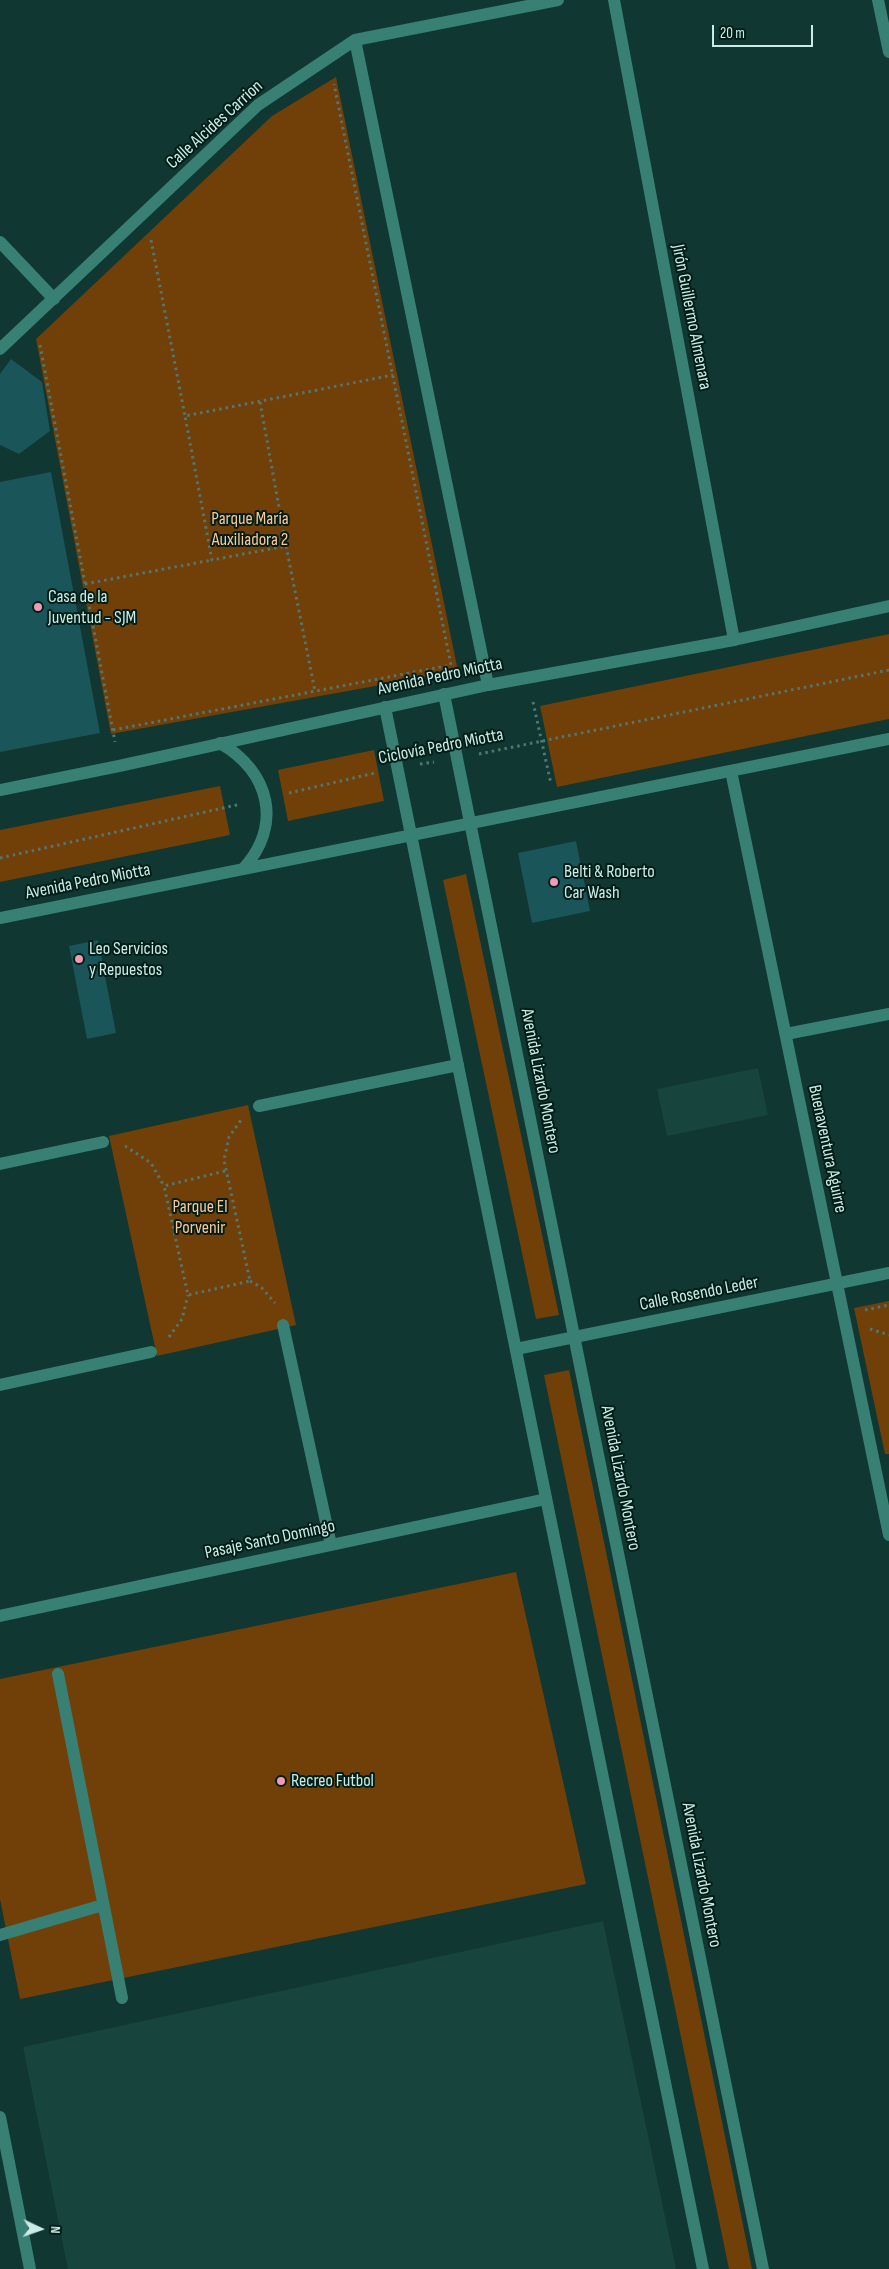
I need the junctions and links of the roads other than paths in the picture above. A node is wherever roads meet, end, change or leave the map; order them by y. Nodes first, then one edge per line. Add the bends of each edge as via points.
1 (558, 0) edge
2 (614, 0) edge
3 (878, 0) edge
4 (355, 40) junction
5 (889, 52) edge
6 (0, 242) edge
7 (54, 299) junction
8 (0, 349) edge
9 (889, 606) edge
10 (734, 640) junction
11 (488, 684) junction
12 (444, 694) junction
13 (385, 707) junction
14 (889, 739) edge
15 (220, 744) junction
16 (731, 771) junction
17 (0, 790) edge
18 (470, 824) junction
19 (411, 835) junction
20 (243, 869) junction
21 (0, 918) edge
22 (889, 1014) edge
23 (786, 1034) junction
24 (458, 1065) junction
25 (259, 1106) road end
26 (103, 1142) road end
27 (0, 1164) edge
28 (889, 1273) edge
29 (837, 1284) junction
30 (283, 1326) road end
31 (574, 1337) junction
32 (516, 1349) junction
33 (151, 1352) road end
34 (0, 1385) edge
35 (546, 1499) junction
36 (889, 1535) edge
37 (331, 1545) junction
38 (0, 1616) edge
39 (58, 1674) dead end
40 (103, 1905) junction
41 (0, 1935) edge
42 (122, 1998) dead end
43 (0, 2117) edge
44 (30, 2269) edge
45 (703, 2269) edge
46 (762, 2269) edge

1 - 4 street, Calle Alcides Carrion
2 - 10 street, Jirón Guillermo Almenara
3 - 5 street
4 - 7 street, Calle Alcides Carrion via 258,105
4 - 11 street
6 - 7 street
7 - 8 street, Calle Alcides Carrion
9 - 10 street, Avenida Pedro Miotta
10 - 11 street, Avenida Pedro Miotta
11 - 12 street, Avenida Pedro Miotta
12 - 13 street, Avenida Pedro Miotta
12 - 18 street, Avenida Lizardo Montero
13 - 15 street, Avenida Pedro Miotta
13 - 19 street
14 - 16 street, Avenida Pedro Miotta
15 - 17 street, Avenida Pedro Miotta
15 - 20 street via 249,766 265,799 267,818 263,838
16 - 18 street, Avenida Pedro Miotta
16 - 23 street, Buenaventura Aguirre
18 - 19 street, Avenida Pedro Miotta
18 - 31 street, Avenida Lizardo Montero
19 - 20 street, Avenida Pedro Miotta
19 - 24 street
20 - 21 street, Avenida Pedro Miotta
22 - 23 street
23 - 29 street, Buenaventura Aguirre
24 - 25 street
24 - 32 street
26 - 27 street
28 - 29 street, Calle Rosendo Leder
29 - 31 street, Calle Rosendo Leder
29 - 36 street, Buenaventura Aguirre
30 - 37 street
31 - 32 street, Calle Rosendo Leder
31 - 46 street, Avenida Lizardo Montero
32 - 35 street
33 - 34 street
35 - 37 street, Pasaje Santo Domingo
35 - 45 street
37 - 38 street, Pasaje Santo Domingo
39 - 40 street
40 - 41 street
40 - 42 street
43 - 44 street

